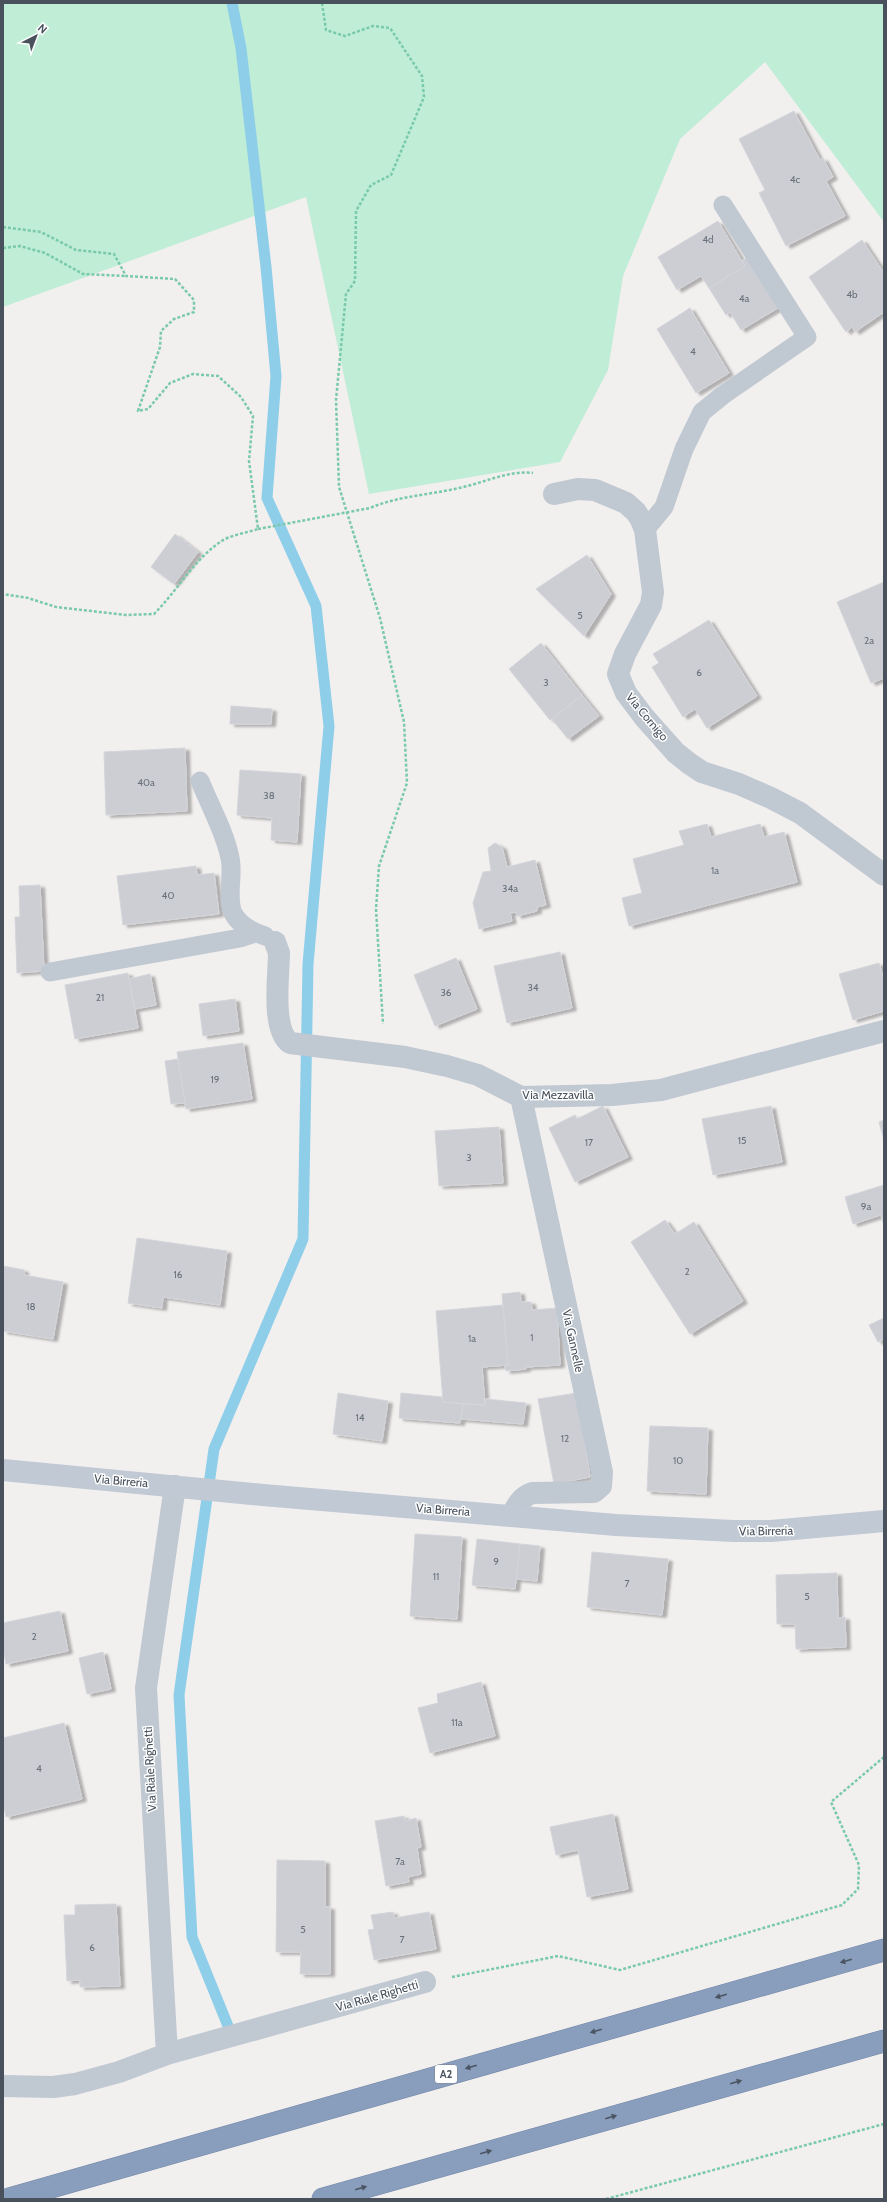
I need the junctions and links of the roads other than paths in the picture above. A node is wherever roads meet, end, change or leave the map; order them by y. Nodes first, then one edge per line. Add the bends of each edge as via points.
1 (723, 205) dead end
2 (554, 494) dead end
3 (644, 530) junction
4 (200, 781) dead end
5 (884, 875) edge
6 (255, 933) junction
7 (275, 942) joint
8 (50, 972) dead end
9 (884, 1031) edge
10 (521, 1097) junction
11 (4, 1468) edge
12 (183, 1487) junction
13 (512, 1515) junction
14 (884, 1521) edge
15 (884, 1950) edge
16 (424, 1982) road end
17 (884, 2041) edge
18 (167, 2054) junction
19 (3, 2086) edge
20 (8, 2199) edge
21 (324, 2199) edge

1 - 3 lane via 807,337 702,412 684,449 664,507
2 - 3 street, Via Cornigo via 578,489 595,490 611,496 626,503 636,512
3 - 5 street, Via Cornigo via 653,592 645,619 620,664 618,674 626,693 676,753 690,764 702,772 739,784 800,813
4 - 6 lane via 230,859 233,912 238,921
6 - 7 lane
6 - 8 lane via 240,938
7 - 10 street, Via Mezzavilla via 279,953 278,1021 285,1040 296,1045 352,1050 447,1066 478,1076
9 - 10 street, Via Mezzavilla via 661,1090 612,1095
10 - 13 street, Via Gannelle via 602,1480 601,1486 594,1492 526,1495 520,1500
11 - 12 street, Via Birreria
12 - 13 street, Via Birreria via 263,1496
12 - 18 street, Via Riale Righetti via 146,1688
13 - 14 street, Via Birreria via 616,1525 733,1531 806,1529
15 -> 20 highway, A2
16 - 18 street, Via Riale Righetti
21 -> 17 highway
18 - 19 street, Via Riale Righetti via 119,2072 75,2084 53,2087

